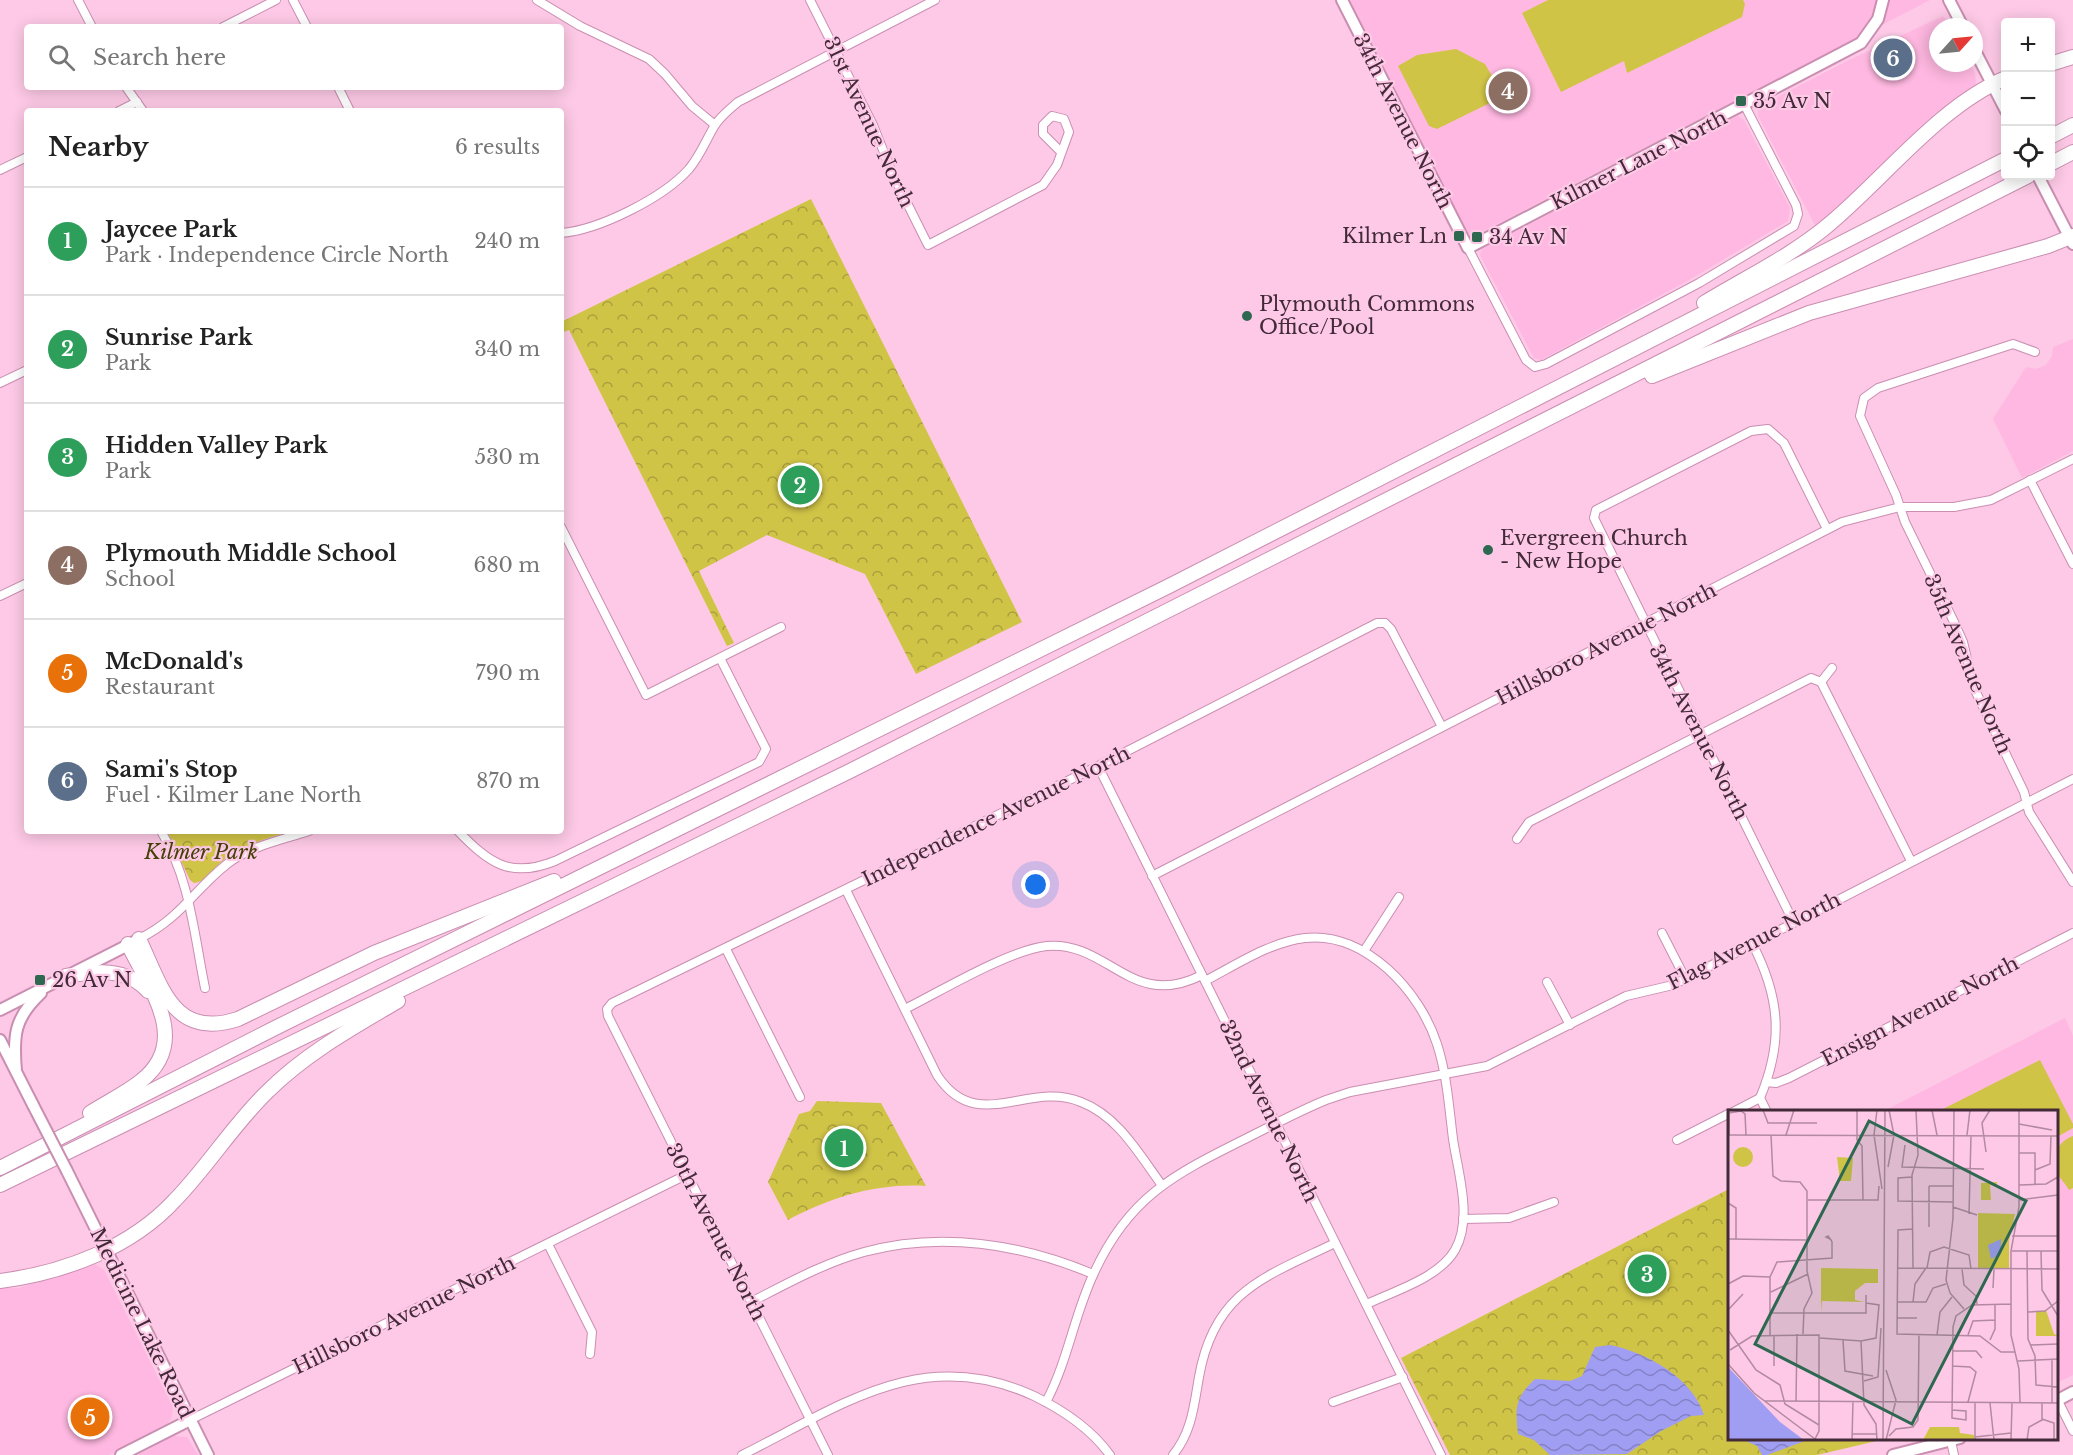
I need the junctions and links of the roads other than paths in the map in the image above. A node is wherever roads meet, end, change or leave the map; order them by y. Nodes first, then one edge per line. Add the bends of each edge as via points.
1 (78, 0) edge
2 (276, 0) edge
3 (293, 0) edge
4 (537, 0) edge
5 (810, 0) edge
6 (935, 0) edge
7 (1342, 0) edge
8 (1883, 0) edge
9 (1949, 0) edge
10 (1958, 18) edge
11 (90, 24) edge
12 (229, 24) edge
13 (305, 24) edge
14 (837, 51) junction
15 (2073, 57) edge
16 (2055, 62) edge
17 (1983, 66) edge
18 (2001, 80) edge
19 (1992, 84) junction
20 (128, 90) edge
21 (340, 90) edge
22 (2001, 101) edge
23 (137, 102) junction
24 (1745, 106) junction
25 (125, 108) edge
26 (141, 108) edge
27 (348, 108) edge
28 (716, 125) junction
29 (2073, 125) edge
30 (2055, 134) edge
31 (1060, 152) junction
32 (2073, 152) edge
33 (24, 158) edge
34 (2055, 161) edge
35 (2001, 162) edge
36 (0, 170) edge
37 (2020, 180) edge
38 (2040, 180) edge
39 (564, 233) edge
40 (2072, 240) edge
41 (1468, 248) junction
42 (2035, 352) dead end
43 (1610, 360) junction
44 (24, 371) edge
45 (0, 383) edge
46 (1566, 410) junction
47 (2073, 459) edge
48 (2030, 480) junction
49 (1900, 507) junction
50 (1827, 529) junction
51 (564, 532) edge
52 (2073, 564) edge
53 (24, 584) edge
54 (0, 596) edge
55 (1646, 624) junction
56 (781, 627) dead end
57 (720, 658) junction
58 (1832, 668) dead end
59 (1821, 682) junction
60 (1442, 727) junction
61 (1701, 734) junction
62 (1098, 766) junction
63 (2073, 779) edge
64 (2027, 802) junction
65 (162, 834) edge
66 (300, 834) edge
67 (461, 834) edge
68 (1517, 839) dead end
69 (1911, 861) junction
70 (591, 871) junction
71 (1152, 876) junction
72 (2073, 882) edge
73 (846, 890) junction
74 (1399, 897) dead end
75 (189, 903) junction
76 (1793, 921) junction
77 (1662, 933) dead end
78 (2073, 933) edge
79 (134, 942) junction
80 (1752, 943) junction
81 (490, 948) junction
82 (726, 949) junction
83 (1364, 951) junction
84 (66, 976) junction
85 (1203, 978) junction
86 (1686, 978) junction
87 (1547, 982) dead end
88 (51, 984) junction
89 (205, 988) dead end
90 (155, 1000) junction
91 (608, 1009) joint
92 (905, 1009) junction
93 (0, 1010) edge
94 (1570, 1025) junction
95 (0, 1040) edge
96 (16, 1071) junction
97 (1444, 1076) junction
98 (1766, 1082) junction
99 (800, 1096) dead end
100 (1760, 1098) junction
101 (1735, 1110) edge
102 (1766, 1110) edge
103 (1728, 1114) edge
104 (1276, 1124) junction
105 (1677, 1140) dead end
106 (14, 1160) junction
107 (0, 1168) edge
108 (688, 1174) junction
109 (1161, 1184) junction
110 (0, 1185) edge
111 (1554, 1202) dead end
112 (1463, 1219) junction
113 (1335, 1243) junction
114 (548, 1244) junction
115 (105, 1251) junction
116 (1093, 1274) junction
117 (0, 1281) edge
118 (751, 1302) junction
119 (1367, 1304) junction
120 (590, 1354) dead end
121 (1403, 1377) junction
122 (2073, 1392) edge
123 (2058, 1400) edge
124 (1046, 1402) junction
125 (1333, 1402) dead end
126 (2058, 1403) edge
127 (190, 1420) junction
128 (811, 1421) junction
129 (2073, 1431) edge
130 (1956, 1440) edge
131 (121, 1455) edge
132 (208, 1455) edge
133 (742, 1455) edge
134 (828, 1455) edge
135 (1110, 1455) edge
136 (1173, 1455) edge
137 (1441, 1455) edge
138 (1893, 1455) edge
139 (1954, 1455) edge

1 - 11 street
2 - 12 street
3 - 13 street
4 - 28 street via 649,59 692,106
5 - 14 street, 31st Avenue North
6 - 14 street
7 - 41 street, 34th Avenue North
8 - 24 street, Kilmer Lane North via 1878,19 1861,43
9 - 10 street
14 - 28 street via 738,102
14 - 31 street, 31st Avenue North via 928,244 1043,185 1057,165
15 - 16 highway
17 - 19 street
18 - 19 highway
19 - 22 street
19 - 43 highway via 1948,115 1815,236
20 - 23 street
21 - 27 street
23 - 25 street
23 - 26 street
24 - 41 street, Kilmer Lane North
24 - 41 street, 34th Avenue North via 1796,205 1797,221 1789,230 1699,283 1546,364 1535,367 1526,360
28 - 39 street via 689,169 669,188 594,226
29 - 30 highway
31 - 31 street via 1069,125 1061,117 1052,116 1043,125 1043,134
32 - 34 highway
33 - 36 street
35 - 43 highway
37 - 46 highway
38 - 40 street
40 - 46 highway via 1809,313
42 - 49 street via 2013,344 1870,392 1860,416
43 - 70 highway via 1159,592
44 - 45 street
46 - 81 highway via 1153,620
47 - 48 street, Hillsboro Avenue North
48 - 49 street, Hillsboro Avenue North via 1972,505
48 - 52 street
49 - 50 street, Hillsboro Avenue North via 1856,516
49 - 64 street, 35th Avenue North via 1963,642 1974,688
50 - 55 street, Hillsboro Avenue North
50 - 55 street, 34th Avenue North via 1778,435 1768,429 1751,431 1596,510 1594,518
51 - 57 street via 646,695
53 - 54 street
55 - 60 street, Hillsboro Avenue North
55 - 61 street, 34th Avenue North
56 - 57 street
57 - 67 street via 765,749 759,762 531,869 503,867 475,849
58 - 59 street
59 - 61 street via 1811,678
59 - 69 street
60 - 62 street, Independence Avenue North via 1397,639 1385,623 1377,623
60 - 71 street, Hillsboro Avenue North
61 - 68 street via 1529,822
61 - 76 street, 34th Avenue North
62 - 71 street, 32nd Avenue North
62 - 73 street, Independence Avenue North
63 - 64 street, Flag Avenue North
64 - 69 street, Flag Avenue North
64 - 72 street, 35th Avenue North via 2038,829
65 - 75 street via 182,874
66 - 75 street via 234,859
69 - 76 street, Flag Avenue North
70 - 79 highway via 552,881 374,953 220,1025 204,1025 175,1009
70 - 106 highway
71 - 85 street, 32nd Avenue North
73 - 82 street, Independence Avenue North
73 - 92 street
74 - 83 street
75 - 79 street via 164,925
75 - 89 street
76 - 80 street, Flag Avenue North
77 - 86 street
78 - 98 street, Ensign Avenue North via 1789,1078
79 - 84 street
79 - 90 highway
80 - 86 street, Flag Avenue North
80 - 98 street via 1771,982 1776,1006 1774,1052
81 - 110 highway
81 - 115 highway via 295,1066 251,1109 173,1202
82 - 91 street, Independence Avenue North via 612,1003
82 - 99 street
83 - 85 street via 1339,941 1305,938 1271,948
83 - 97 street via 1389,972 1422,1012 1438,1046
84 - 88 street
84 - 90 highway via 117,973 136,981
85 - 92 street via 1177,986 1149,985 1078,950 1047,946 1013,956
85 - 104 street, 32nd Avenue North
86 - 94 street, Flag Avenue North via 1626,996
87 - 94 street
88 - 93 street
88 - 96 street via 30,1004 18,1023 13,1041
90 - 106 highway via 166,1022 166,1036 162,1056 151,1071
91 - 108 street, 30th Avenue North via 608,1016
92 - 109 street via 938,1075 955,1096 982,1106 1047,1096 1082,1102 1115,1124
94 - 97 street, Flag Avenue North via 1495,1063
95 - 96 street, Medicine Lake Road
96 - 115 street, Medicine Lake Road, bridge
97 - 104 street, Flag Avenue North via 1350,1092
97 - 112 street
98 - 100 street
100 - 101 street
100 - 102 street
103 - 105 street
104 - 109 street, Flag Avenue North
104 - 113 street, 32nd Avenue North
106 - 107 highway
108 - 114 street, Hillsboro Avenue North
108 - 118 street, 30th Avenue North
109 - 116 street, Flag Avenue North via 1123,1221
111 - 112 street via 1509,1218
112 - 119 street via 1460,1239 1443,1265
113 - 119 street, 32nd Avenue North
113 - 136 street via 1249,1287 1222,1314 1205,1348 1189,1428
114 - 120 street via 592,1332
114 - 127 street, Hillsboro Avenue North
115 - 117 highway via 47,1273
115 - 127 street, Medicine Lake Road
116 - 118 street via 1011,1247 937,1242 865,1252 797,1278
116 - 124 street, Flag Avenue North via 1063,1366
118 - 128 street, 30th Avenue North
119 - 121 street, 32nd Avenue North
121 - 125 street
121 - 137 street, 32nd Avenue North
122 - 123 street
124 - 128 street via 968,1376 933,1376 892,1383
124 - 135 street via 1086,1430
126 - 129 street
127 - 131 street, Hillsboro Avenue North
127 - 132 street, Medicine Lake Road
128 - 133 street
128 - 134 street, 30th Avenue North
130 - 138 street
130 - 139 street

